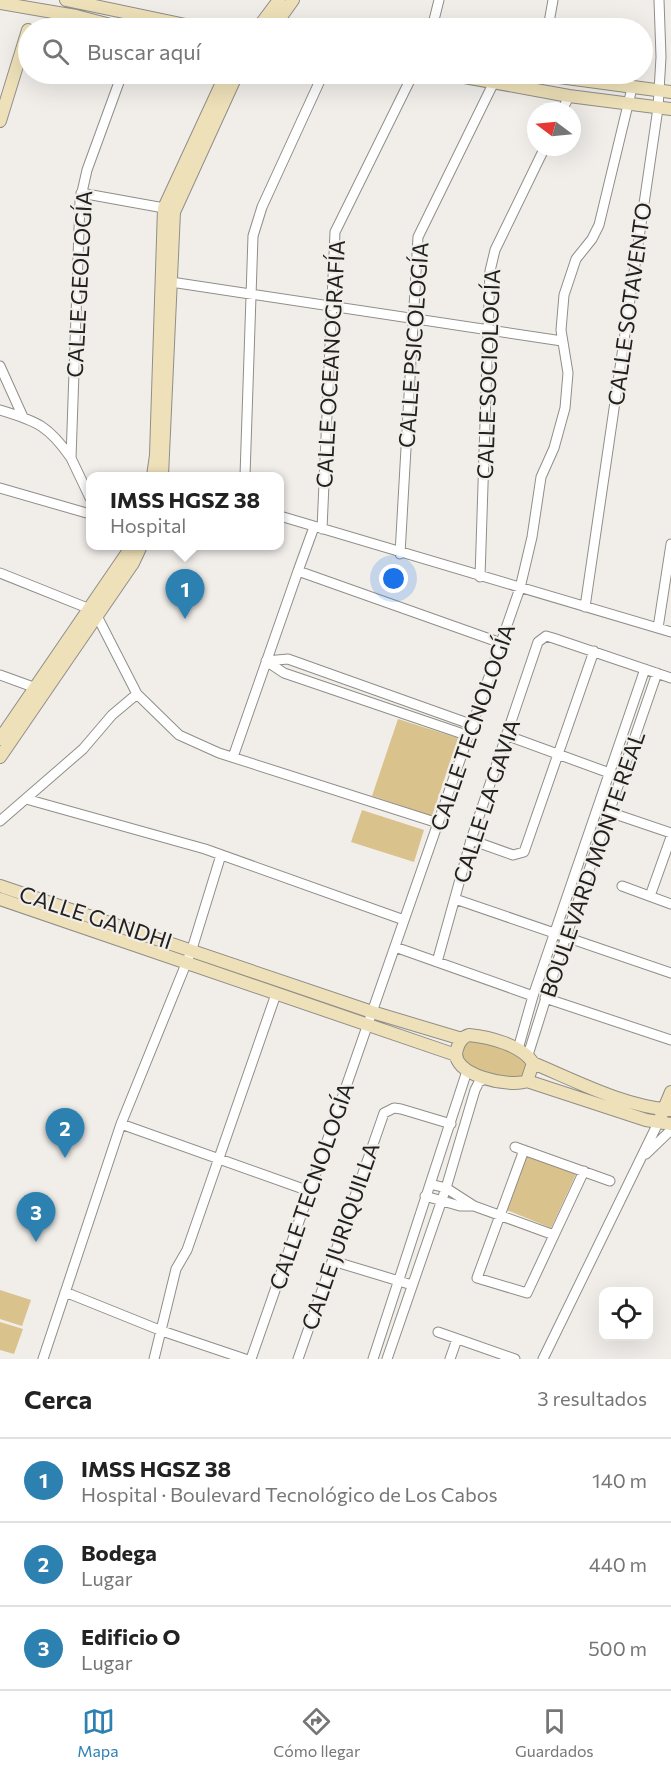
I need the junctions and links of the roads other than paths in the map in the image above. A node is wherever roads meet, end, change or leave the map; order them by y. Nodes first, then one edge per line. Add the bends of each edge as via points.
1 (66, 0) edge
2 (279, 0) edge
3 (293, 0) edge
4 (439, 0) edge
5 (553, 0) edge
6 (659, 0) edge
7 (0, 3) edge
8 (37, 4) edge
9 (87, 18) edge
10 (125, 18) edge
11 (266, 18) edge
12 (280, 18) edge
13 (434, 18) edge
14 (550, 18) edge
15 (18, 64) edge
16 (119, 84) edge
17 (221, 84) edge
18 (232, 84) edge
19 (317, 84) edge
20 (408, 84) edge
21 (493, 84) edge
22 (505, 84) edge
23 (605, 84) edge
24 (632, 88) junction
25 (665, 92) edge
26 (569, 96) junction
27 (566, 102) edge
28 (629, 104) junction
29 (658, 108) junction
30 (671, 109) edge
31 (0, 121) edge
32 (541, 156) edge
33 (81, 194) junction
34 (164, 208) junction
35 (171, 282) junction
36 (251, 294) junction
37 (333, 306) junction
38 (414, 318) junction
39 (488, 330) junction
40 (562, 341) junction
41 (0, 366) edge
42 (0, 410) edge
43 (23, 417) junction
44 (71, 458) junction
45 (154, 472) edge
46 (163, 472) edge
47 (245, 472) edge
48 (0, 488) edge
49 (86, 490) edge
50 (86, 513) edge
51 (284, 518) edge
52 (318, 528) junction
53 (671, 544) edge
54 (128, 553) edge
55 (400, 554) junction
56 (298, 572) junction
57 (0, 573) edge
58 (480, 577) junction
59 (520, 588) junction
60 (585, 607) junction
61 (93, 613) junction
62 (658, 628) junction
63 (671, 632) edge
64 (501, 643) junction
65 (594, 651) junction
66 (266, 661) junction
67 (645, 669) junction
68 (657, 673) junction
69 (0, 675) edge
70 (671, 678) edge
71 (36, 688) junction
72 (137, 694) junction
73 (473, 725) junction
74 (469, 736) junction
75 (507, 736) junction
76 (0, 739) edge
77 (559, 754) junction
78 (0, 757) edge
79 (232, 757) junction
80 (610, 772) junction
81 (621, 777) junction
82 (26, 799) junction
83 (609, 812) junction
84 (0, 821) edge
85 (438, 823) junction
86 (671, 835) edge
87 (471, 840) junction
88 (221, 855) junction
89 (0, 886) edge
90 (622, 886) dead end
91 (650, 896) junction
92 (0, 899) edge
93 (454, 899) junction
94 (671, 904) edge
95 (404, 920) junction
96 (555, 932) junction
97 (566, 936) junction
98 (394, 947) junction
99 (192, 949) junction
100 (437, 962) junction
101 (186, 963) junction
102 (671, 973) edge
103 (276, 994) junction
104 (533, 996) junction
105 (545, 998) junction
106 (372, 1012) junction
107 (367, 1026) junction
108 (462, 1039) junction
109 (671, 1040) edge
110 (456, 1055) junction
111 (526, 1056) junction
112 (467, 1071) junction
113 (487, 1078) junction
114 (527, 1081) junction
115 (671, 1092) edge
116 (667, 1110) edge
117 (658, 1123) junction
118 (121, 1124) junction
119 (451, 1124) junction
120 (671, 1124) edge
121 (671, 1130) edge
122 (218, 1158) junction
123 (640, 1160) junction
124 (584, 1171) junction
125 (610, 1181) dead end
126 (430, 1184) junction
127 (446, 1188) junction
128 (309, 1191) junction
129 (426, 1196) junction
130 (441, 1201) junction
131 (474, 1206) junction
132 (500, 1216) junction
133 (554, 1235) junction
134 (333, 1261) junction
135 (398, 1281) junction
136 (412, 1285) junction
137 (65, 1292) junction
138 (162, 1331) junction
139 (438, 1332) dead end
140 (457, 1339) junction
141 (494, 1356) edge
142 (43, 1359) edge
143 (154, 1359) edge
144 (245, 1359) edge
145 (250, 1359) edge
146 (298, 1359) edge
147 (373, 1359) edge
148 (387, 1359) edge
149 (450, 1359) edge
150 (515, 1359) edge
151 (543, 1359) edge

1 - 10 street
2 - 11 street
3 - 12 street
4 - 13 street
5 - 14 street
6 - 25 street, CALLE SOTAVENTO
7 - 8 street
8 - 9 street
15 - 31 street
16 - 33 street, CALLE GEOLOGÍA
17 - 34 street
18 - 35 street via 174,212
19 - 36 street via 256,220
20 - 37 street, CALLE OCEANOGRAFÍA via 335,232
21 - 38 street, CALLE PSICOLOGÍA via 418,237
22 - 26 street
23 - 24 street
24 - 25 street
24 - 28 street, CALLE TECNOLOGÍA
25 - 29 street, CALLE SOTAVENTO
26 - 27 street
26 - 28 street
28 - 29 street
28 - 40 street, CALLE TECNOLOGÍA via 596,231 576,259 567,281 561,310
29 - 30 street
29 - 60 street, CALLE SOTAVENTO
32 - 39 street, CALLE SOCIOLOGÍA via 491,260
33 - 34 street
33 - 44 street, CALLE GEOLOGÍA
34 - 45 street
35 - 36 street
35 - 46 street
36 - 37 street
36 - 47 street
37 - 38 street
37 - 52 street, CALLE OCEANOGRAFÍA
38 - 39 street
38 - 55 street, CALLE PSICOLOGÍA
39 - 40 street
39 - 58 street, CALLE SOCIOLOGÍA
40 - 59 street, CALLE TECNOLOGÍA via 568,372 566,408 541,477
41 - 43 street
42 - 43 street
43 - 44 street via 48,428
44 - 49 street, CALLE GEOLOGÍA
48 - 50 street
51 - 52 street
52 - 55 street
52 - 56 street, CALLE OCEANOGRAFÍA
53 - 62 street
54 - 61 street
55 - 58 street
56 - 64 street
56 - 66 street, CALLE OCEANOGRAFÍA
57 - 61 street
58 - 59 street
59 - 60 street
59 - 64 street, CALLE TECNOLOGÍA
60 - 62 street
61 - 71 street
61 - 72 street
61 - 78 street
62 - 63 street
64 - 73 street, CALLE TECNOLOGÍA
65 - 67 street
65 - 75 street, CALLE LA GAVIA via 546,636 538,642
65 - 77 street
66 - 73 street via 288,659
66 - 74 street via 284,673
66 - 79 street, CALLE OCEANOGRAFÍA
67 - 68 street
67 - 80 street, BOULEVARD MONTE REAL
68 - 70 street
68 - 81 street, BOULEVARD MONTE REAL
69 - 71 street
71 - 76 street
72 - 79 street via 178,735
72 - 82 street
73 - 74 street, CALLE TECNOLOGÍA
74 - 85 street, CALLE TECNOLOGÍA
75 - 77 street
75 - 87 street, CALLE LA GAVIA
77 - 80 street
77 - 87 street via 524,852 513,855
79 - 85 street
80 - 81 street
80 - 96 street, BOULEVARD MONTE REAL
81 - 83 street, BOULEVARD MONTE REAL
82 - 84 street
82 - 88 street
83 - 86 street
83 - 97 street, BOULEVARD MONTE REAL
85 - 95 street, CALLE TECNOLOGÍA
86 - 91 street
87 - 93 street, CALLE LA GAVIA
88 - 95 street
88 - 99 street
89 - 99 street, CALLE GANDHI
90 - 91 street
91 - 94 street
92 - 101 street, CALLE GANDHI
93 - 96 street
93 - 100 street, CALLE LA GAVIA
95 - 98 street, CALLE TECNOLOGÍA
96 - 97 street
96 - 104 street, BOULEVARD MONTE REAL
97 - 102 street
97 - 105 street, BOULEVARD MONTE REAL
98 - 100 street
98 - 106 street, CALLE TECNOLOGÍA
99 - 101 street
99 - 106 street, CALLE GANDHI
100 - 104 street
101 - 103 street, CALLE GANDHI
101 - 118 street
103 - 107 street, CALLE GANDHI
103 - 122 street
104 - 111 street, BOULEVARD MONTE REAL
105 - 109 street
105 - 111 street, BOULEVARD MONTE REAL
106 - 107 street, CALLE TECNOLOGÍA
106 - 108 street, CALLE GANDHI
107 - 110 street, CALLE GANDHI
107 - 128 street, CALLE TECNOLOGÍA
108 - 110 street
108 - 111 street, CALLE GANDHI via 477,1036
110 - 112 street
111 - 114 street
111 - 116 street, CALLE GANDHI via 594,1088
112 - 113 street
112 - 119 street
113 - 114 street via 511,1083
113 - 127 street via 475,1090
114 - 117 street
115 - 116 street
116 - 117 street
117 - 120 street
117 - 123 street
118 - 122 street
118 - 137 street
119 - 126 street
119 - 134 street, CALLE JURIQUILLA via 394,1108 384,1113
121 - 123 street
122 - 128 street
122 - 138 street via 187,1250 176,1269
123 - 151 street
124 - 125 street
124 - 132 street via 519,1149
124 - 133 street
126 - 127 street
126 - 129 street
127 - 130 street
127 - 131 street
128 - 145 street, CALLE TECNOLOGÍA
129 - 130 street
129 - 135 street
130 - 131 street
130 - 136 street
131 - 132 street
132 - 133 street
132 - 133 street via 477,1278 527,1293
134 - 135 street
134 - 146 street, CALLE JURIQUILLA
135 - 136 street
135 - 147 street
136 - 148 street
137 - 138 street
137 - 142 street
138 - 143 street
138 - 144 street
139 - 140 street
140 - 141 street
140 - 149 street
141 - 150 street

